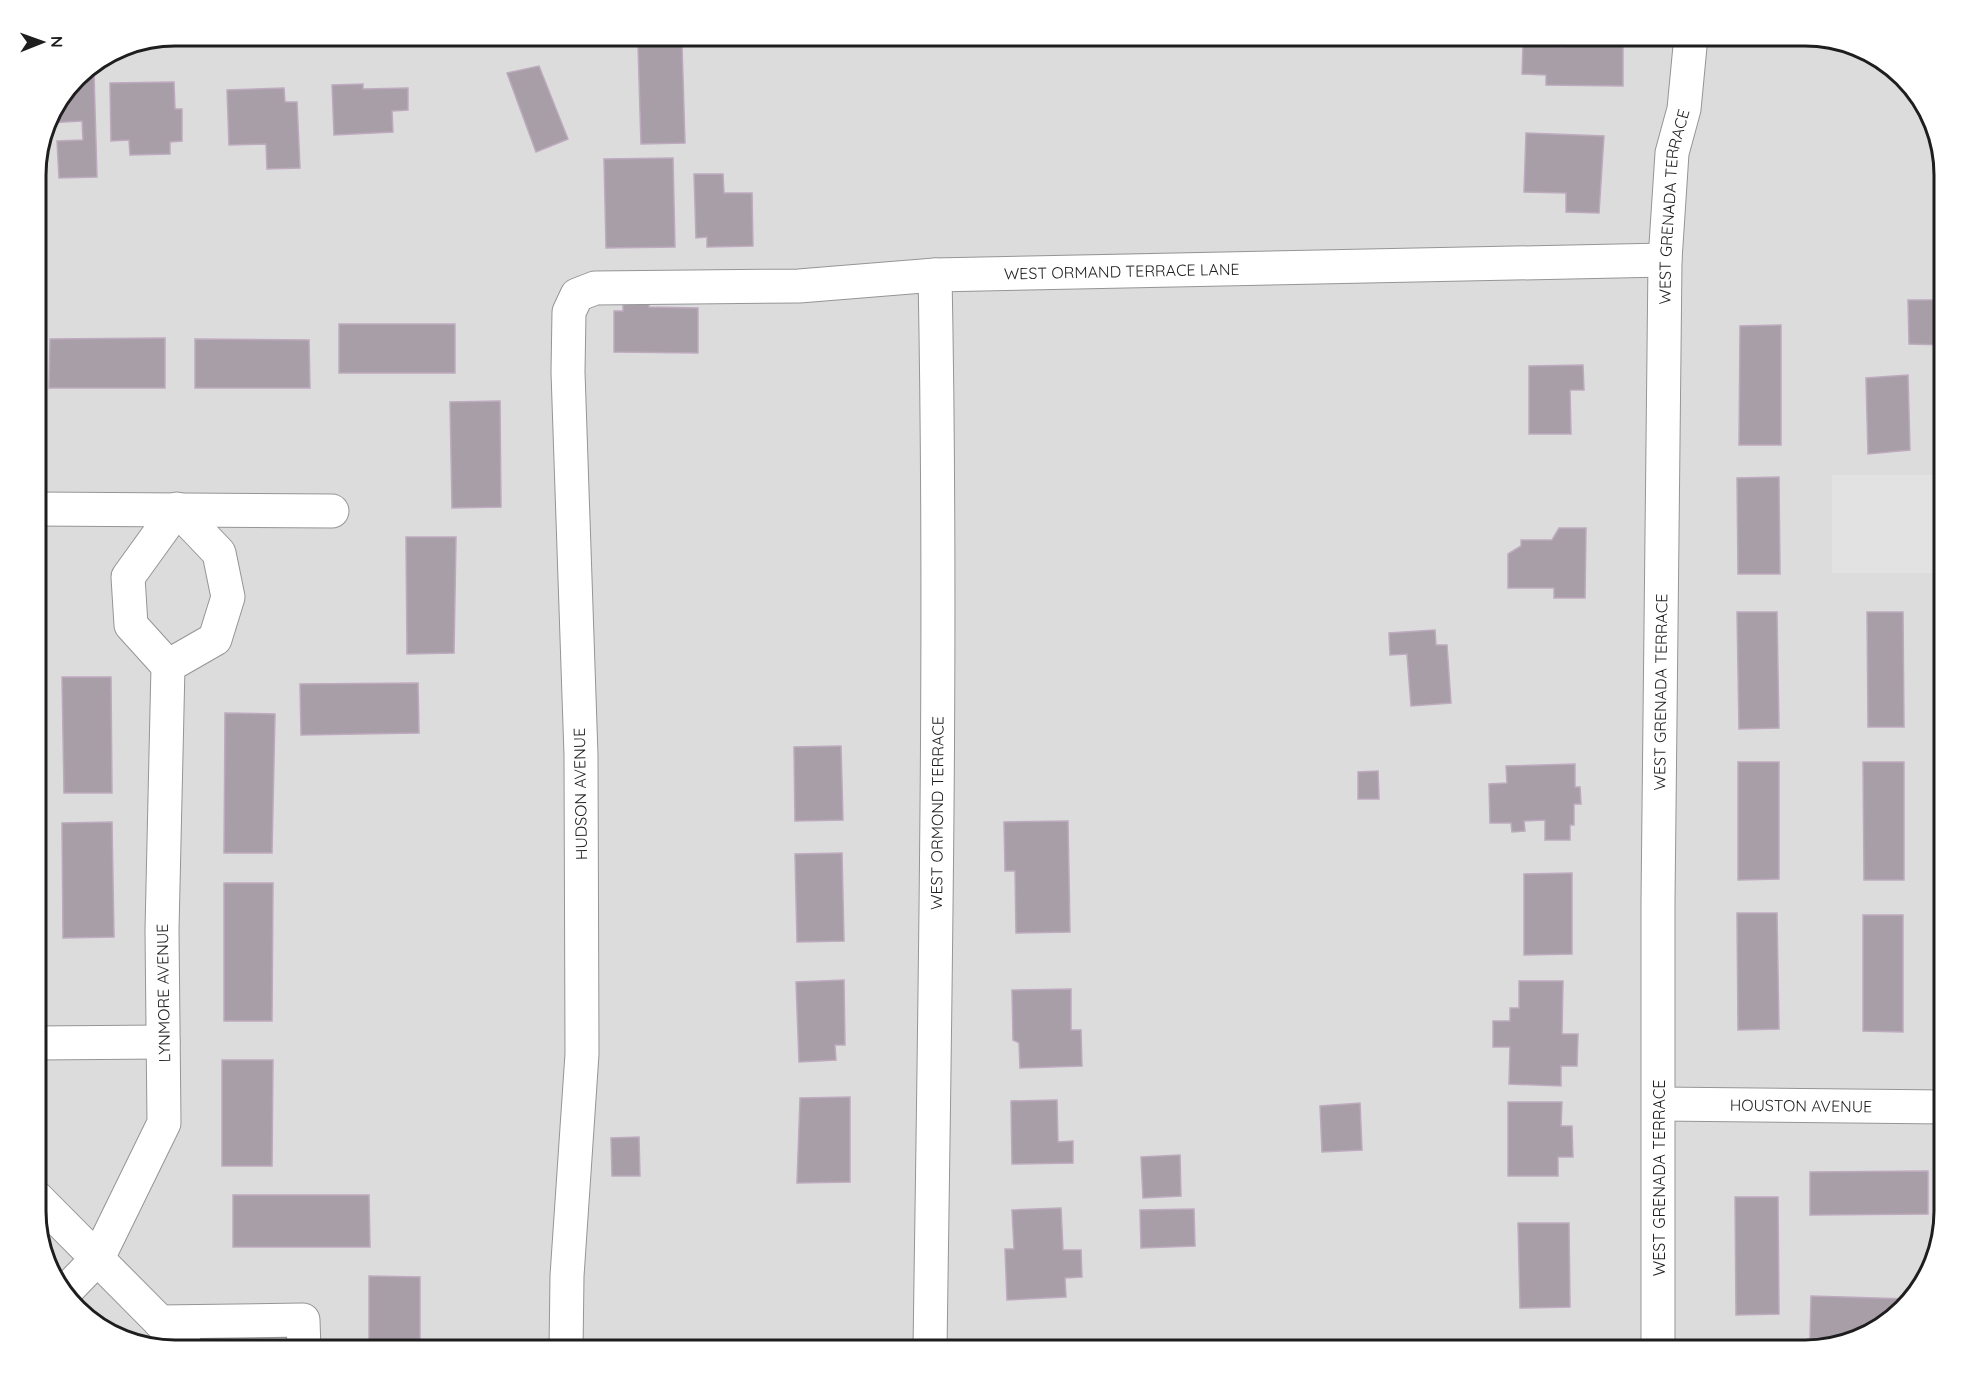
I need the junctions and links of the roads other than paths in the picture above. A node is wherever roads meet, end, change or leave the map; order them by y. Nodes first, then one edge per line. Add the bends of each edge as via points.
1 (1690, 46) edge
2 (1665, 260) junction
3 (935, 275) junction
4 (577, 295) joint
5 (47, 509) edge
6 (177, 509) junction
7 (332, 511) dead end
8 (168, 666) junction
9 (47, 1042) edge
10 (164, 1042) junction
11 (1659, 1104) junction
12 (1934, 1107) edge
13 (47, 1208) edge
14 (99, 1258) junction
15 (71, 1286) edge
16 (160, 1322) junction
17 (178, 1340) edge
18 (304, 1340) edge
19 (566, 1340) edge
20 (930, 1340) edge
21 (1658, 1340) edge

1 - 2 street, WEST GRENADA TERRACE via 1684,109 1672,153
2 - 3 street, WEST ORMAND TERRACE LANE
2 - 11 street, WEST GRENADA TERRACE
3 - 4 street, WEST ORMAND TERRACE LANE via 799,286 595,288
3 - 20 street, WEST ORMOND TERRACE via 938,805
4 - 19 street, HUDSON AVENUE via 569,312 568,372 580,755 582,1054
5 - 6 street
6 - 7 street
6 - 8 street via 128,577 131,625
6 - 8 street via 219,553 228,597 215,639
8 - 10 street, LYNMORE AVENUE via 162,930
9 - 10 street
10 - 14 street, LYNMORE AVENUE via 164,1123
11 - 12 street, HOUSTON AVENUE
11 - 21 street, WEST GRENADA TERRACE
13 - 14 street
14 - 15 street, LYNMORE AVENUE
14 - 16 street
16 - 17 street
16 - 18 street via 303,1320

